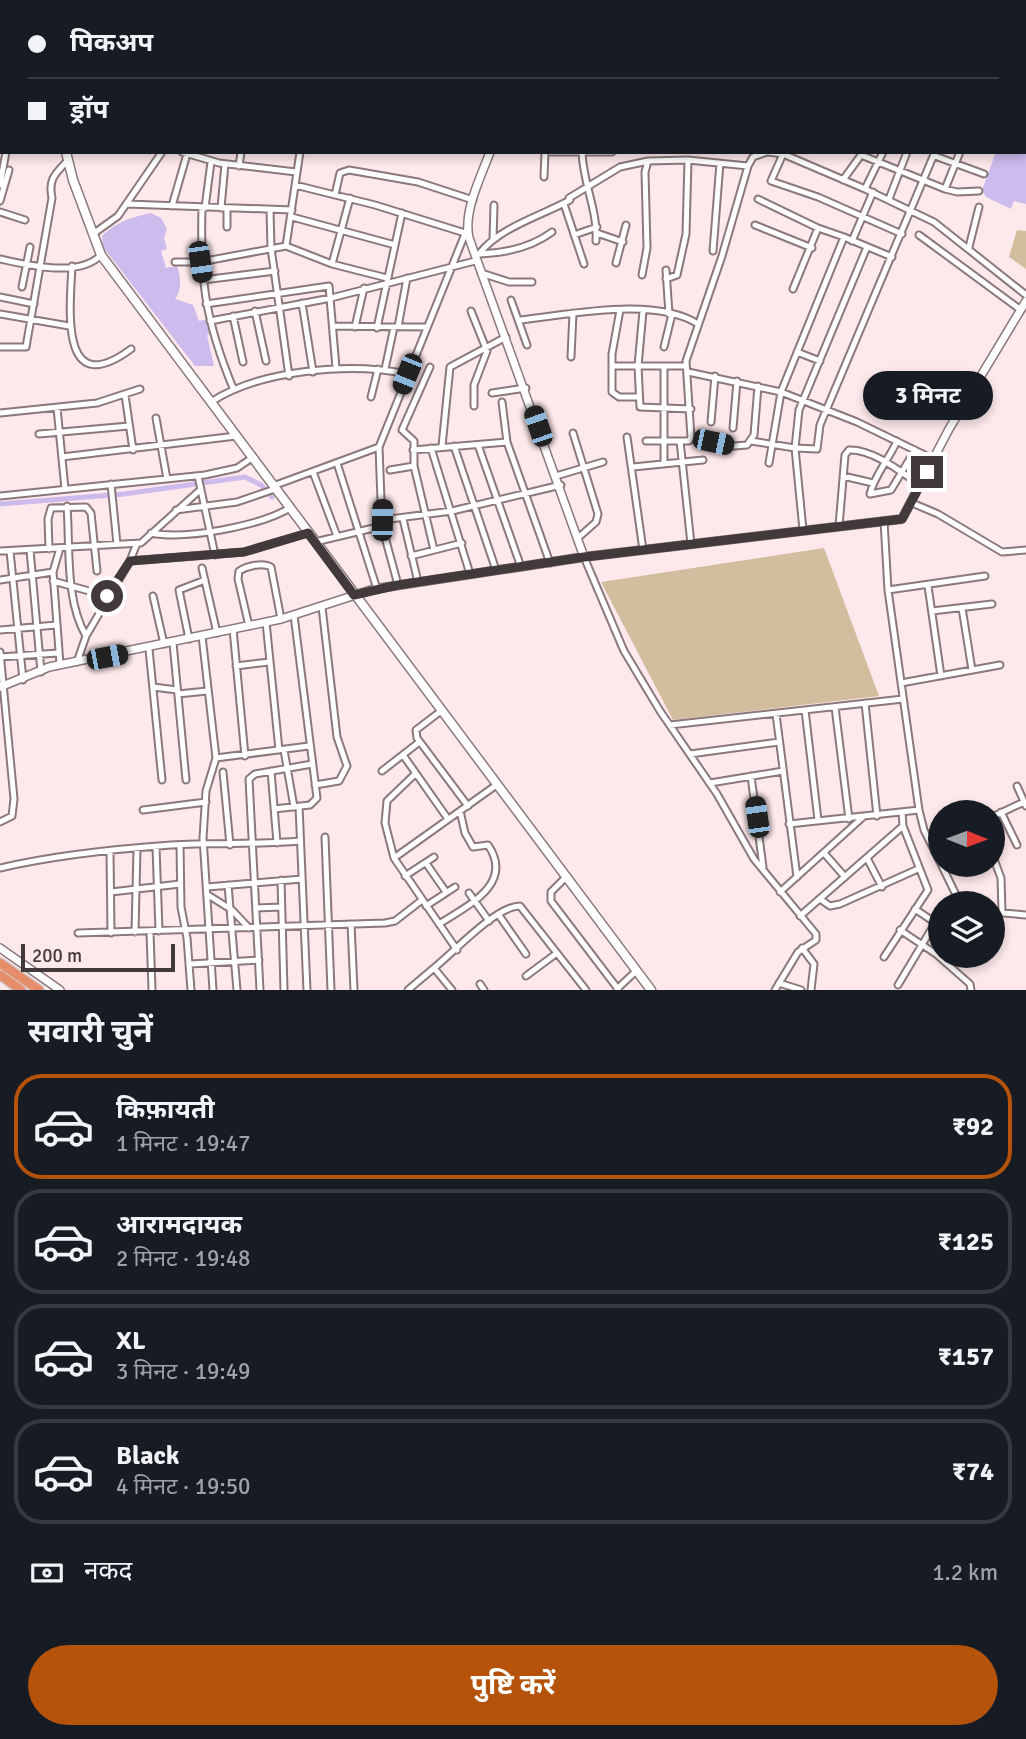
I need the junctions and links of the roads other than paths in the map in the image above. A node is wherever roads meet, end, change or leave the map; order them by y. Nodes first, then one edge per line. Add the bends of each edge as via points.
1 (161, 154) edge
2 (184, 154) edge
3 (187, 154) edge
4 (206, 154) edge
5 (241, 154) edge
6 (300, 154) edge
7 (489, 154) edge
8 (547, 154) edge
9 (582, 154) edge
10 (762, 154) edge
11 (783, 154) joint
12 (882, 154) edge
13 (906, 154) edge
14 (934, 154) edge
15 (959, 154) edge
16 (67, 156) edge
17 (667, 156) edge
18 (2, 160) edge
19 (688, 160) junction
20 (208, 161) junction
21 (648, 161) junction
22 (879, 162) junction
23 (720, 163) junction
24 (225, 164) junction
25 (955, 164) junction
26 (239, 166) junction
27 (748, 166) junction
28 (9, 170) dead end
29 (899, 171) junction
30 (296, 172) junction
31 (984, 174) dead end
32 (544, 177) dead end
33 (842, 180) junction
34 (925, 181) junction
35 (295, 184) junction
36 (0, 185) edge
37 (866, 189) junction
38 (945, 189) junction
39 (586, 190) junction
40 (979, 191) dead end
41 (873, 192) junction
42 (335, 195) junction
43 (349, 198) junction
44 (758, 199) dead end
45 (889, 199) junction
46 (473, 200) junction
47 (0, 201) edge
48 (127, 204) junction
49 (564, 204) junction
50 (494, 205) dead end
51 (172, 206) junction
52 (979, 206) dead end
53 (203, 208) junction
54 (224, 208) junction
55 (270, 210) junction
56 (913, 210) junction
57 (0, 212) edge
58 (402, 213) junction
59 (292, 214) junction
60 (863, 218) junction
61 (25, 220) dead end
62 (625, 225) dead end
63 (755, 225) dead end
64 (227, 227) dead end
65 (818, 228) junction
66 (342, 229) junction
67 (597, 230) junction
68 (466, 231) junction
69 (552, 232) dead end
70 (93, 234) junction
71 (902, 234) junction
72 (574, 235) junction
73 (919, 235) dead end
74 (844, 237) junction
75 (493, 240) junction
76 (596, 241) dead end
77 (852, 241) junction
78 (623, 242) junction
79 (395, 245) junction
80 (286, 246) junction
81 (30, 247) dead end
82 (867, 247) junction
83 (969, 247) junction
84 (271, 248) junction
85 (812, 248) junction
86 (713, 251) dead end
87 (101, 255) junction
88 (476, 256) junction
89 (892, 257) junction
90 (0, 259) edge
91 (175, 262) dead end
92 (200, 262) junction
93 (616, 263) dead end
94 (25, 264) junction
95 (332, 264) junction
96 (584, 264) dead end
97 (41, 266) junction
98 (72, 266) junction
99 (451, 269) junction
100 (666, 270) dead end
101 (275, 271) junction
102 (480, 273) junction
103 (642, 275) dead end
104 (407, 278) junction
105 (666, 279) junction
106 (386, 280) junction
107 (203, 281) junction
108 (532, 282) dead end
109 (22, 286) dead end
110 (364, 288) junction
111 (793, 289) dead end
112 (277, 292) junction
113 (1026, 295) edge
114 (0, 297) edge
115 (331, 298) junction
116 (511, 300) dead end
117 (1026, 301) edge
118 (302, 303) junction
119 (34, 304) junction
120 (206, 304) junction
121 (280, 306) junction
122 (620, 310) junction
123 (1021, 310) junction
124 (255, 311) junction
125 (471, 311) dead end
126 (643, 311) junction
127 (573, 313) junction
128 (0, 314) edge
129 (670, 314) junction
130 (233, 316) junction
131 (32, 320) junction
132 (520, 320) junction
133 (210, 321) junction
134 (698, 324) junction
135 (69, 326) junction
136 (333, 326) junction
137 (355, 327) junction
138 (396, 327) junction
139 (427, 327) junction
140 (377, 328) junction
141 (506, 337) junction
142 (527, 345) dead end
143 (0, 347) edge
144 (486, 347) junction
145 (664, 347) dead end
146 (131, 349) dead end
147 (797, 352) junction
148 (571, 357) dead end
149 (265, 361) dead end
150 (820, 361) junction
151 (243, 362) dead end
152 (611, 366) junction
153 (638, 366) junction
154 (664, 366) junction
155 (430, 367) dead end
156 (336, 368) junction
157 (381, 369) junction
158 (687, 369) junction
159 (313, 372) junction
160 (407, 374) junction
161 (289, 376) junction
162 (715, 376) junction
163 (737, 381) junction
164 (758, 386) junction
165 (233, 388) junction
166 (526, 388) junction
167 (141, 389) dead end
168 (781, 392) junction
169 (492, 393) dead end
170 (125, 394) junction
171 (371, 397) dead end
172 (638, 397) junction
173 (803, 400) junction
174 (211, 402) junction
175 (502, 402) dead end
176 (474, 406) dead end
177 (57, 408) junction
178 (665, 409) junction
179 (691, 409) junction
180 (826, 411) junction
181 (0, 413) edge
182 (156, 418) dead end
183 (710, 422) dead end
184 (129, 426) junction
185 (733, 428) dead end
186 (59, 432) junction
187 (573, 433) dead end
188 (39, 434) dead end
189 (236, 436) junction
190 (627, 437) dead end
191 (691, 437) junction
192 (646, 441) dead end
193 (664, 441) junction
194 (680, 441) junction
195 (751, 441) junction
196 (897, 441) junction
197 (508, 442) junction
198 (772, 444) junction
199 (478, 445) junction
200 (161, 446) junction
201 (442, 446) junction
202 (454, 446) junction
203 (379, 447) junction
204 (430, 448) junction
205 (795, 449) junction
206 (133, 450) junction
207 (413, 450) junction
208 (915, 450) junction
209 (62, 457) junction
210 (252, 458) junction
211 (933, 459) junction
212 (703, 460) dead end
213 (682, 461) junction
214 (603, 462) dead end
215 (337, 463) junction
216 (664, 463) junction
217 (769, 463) dead end
218 (887, 464) junction
219 (414, 466) junction
220 (633, 467) junction
221 (584, 468) junction
222 (390, 470) dead end
223 (313, 472) junction
224 (902, 472) junction
225 (556, 475) junction
226 (843, 476) junction
227 (198, 477) junction
228 (167, 479) junction
229 (873, 483) junction
230 (111, 484) junction
231 (561, 485) junction
232 (920, 485) junction
233 (200, 488) junction
234 (65, 489) junction
235 (272, 489) junction
236 (525, 494) junction
237 (0, 496) edge
238 (498, 502) junction
239 (912, 503) junction
240 (67, 506) junction
241 (475, 506) junction
242 (204, 507) junction
243 (290, 508) junction
244 (176, 510) junction
245 (452, 512) junction
246 (428, 516) junction
247 (403, 519) junction
248 (884, 521) junction
249 (382, 523) junction
250 (839, 526) junction
251 (803, 530) junction
252 (210, 531) junction
253 (358, 532) junction
254 (151, 533) junction
255 (308, 533) junction
256 (337, 536) junction
257 (579, 537) junction
258 (315, 542) junction
259 (137, 543) junction
260 (461, 543) junction
261 (117, 544) junction
262 (691, 544) junction
263 (94, 545) junction
264 (70, 547) junction
265 (49, 548) junction
266 (60, 548) junction
267 (30, 550) junction
268 (433, 550) junction
269 (1026, 550) edge
270 (0, 551) edge
271 (10, 551) junction
272 (643, 551) junction
273 (244, 552) junction
274 (215, 555) junction
275 (411, 556) junction
276 (584, 557) junction
277 (130, 561) junction
278 (550, 563) junction
279 (248, 567) junction
280 (521, 567) junction
281 (202, 568) dead end
282 (496, 570) junction
283 (97, 571) dead end
284 (53, 572) junction
285 (470, 574) junction
286 (32, 575) junction
287 (985, 576) dead end
288 (13, 579) junction
289 (0, 580) edge
290 (205, 580) junction
291 (53, 581) junction
292 (418, 582) junction
293 (398, 585) junction
294 (928, 586) junction
295 (74, 589) junction
296 (377, 589) junction
297 (888, 590) junction
298 (354, 595) junction
299 (107, 596) junction
300 (153, 596) dead end
301 (992, 604) dead end
302 (322, 607) junction
303 (962, 608) junction
304 (932, 611) junction
305 (294, 615) junction
306 (281, 619) junction
307 (265, 622) junction
308 (56, 625) junction
309 (249, 626) junction
310 (36, 627) junction
311 (18, 628) junction
312 (233, 629) junction
313 (0, 630) edge
314 (217, 633) junction
315 (86, 636) junction
316 (202, 636) junction
317 (189, 639) junction
318 (168, 644) junction
319 (149, 649) junction
320 (0, 652) edge
321 (58, 653) junction
322 (39, 654) junction
323 (20, 656) junction
324 (0, 657) edge
325 (269, 662) junction
326 (77, 663) junction
327 (60, 664) junction
328 (1000, 665) dead end
329 (236, 666) junction
330 (972, 670) junction
331 (41, 672) junction
332 (942, 676) junction
333 (23, 680) junction
334 (901, 683) junction
335 (2, 687) edge
336 (153, 687) junction
337 (207, 691) junction
338 (177, 692) junction
339 (903, 699) junction
340 (865, 703) junction
341 (835, 707) junction
342 (805, 710) junction
343 (441, 711) junction
344 (776, 714) junction
345 (670, 726) junction
346 (779, 742) junction
347 (418, 743) junction
348 (309, 746) junction
349 (281, 750) junction
350 (690, 754) junction
351 (403, 755) junction
352 (245, 756) junction
353 (216, 758) junction
354 (312, 764) junction
355 (288, 768) junction
356 (271, 771) junction
357 (382, 771) dead end
358 (783, 771) junction
359 (223, 772) dead end
360 (415, 774) junction
361 (751, 776) junction
362 (162, 780) dead end
363 (186, 780) dead end
364 (710, 783) junction
365 (315, 785) junction
366 (495, 786) junction
367 (1017, 786) dead end
368 (206, 802) junction
369 (1025, 804) edge
370 (296, 806) junction
371 (468, 806) junction
372 (274, 808) junction
373 (143, 810) dead end
374 (919, 810) junction
375 (460, 811) junction
376 (1005, 811) edge
377 (902, 812) junction
378 (877, 816) junction
379 (863, 817) junction
380 (448, 819) junction
381 (849, 819) junction
382 (818, 820) junction
383 (1005, 820) edge
384 (0, 822) edge
385 (789, 824) junction
386 (903, 826) junction
387 (928, 835) edge
388 (325, 836) dead end
389 (300, 841) junction
390 (276, 843) junction
391 (180, 845) junction
392 (203, 845) junction
393 (230, 845) junction
394 (251, 845) junction
395 (1017, 845) dead end
396 (156, 847) junction
397 (137, 849) junction
398 (110, 850) junction
399 (824, 853) junction
400 (434, 857) dead end
401 (394, 858) junction
402 (867, 858) junction
403 (426, 863) junction
404 (0, 868) edge
405 (918, 869) junction
406 (764, 870) junction
407 (405, 876) junction
408 (797, 877) junction
409 (845, 877) junction
410 (565, 878) junction
411 (302, 879) junction
412 (281, 880) junction
413 (254, 881) junction
414 (180, 884) junction
415 (228, 885) junction
416 (207, 887) junction
417 (455, 887) dead end
418 (882, 887) junction
419 (159, 889) junction
420 (135, 891) junction
421 (111, 892) junction
422 (446, 892) junction
423 (780, 892) junction
424 (469, 893) dead end
425 (208, 895) junction
426 (820, 899) junction
427 (422, 900) junction
428 (475, 901) junction
429 (281, 906) junction
430 (426, 906) junction
431 (256, 908) junction
432 (915, 909) junction
433 (232, 911) junction
434 (1005, 912) edge
435 (498, 914) junction
436 (1026, 915) edge
437 (800, 916) junction
438 (928, 917) edge
439 (489, 921) junction
440 (351, 924) junction
441 (439, 924) junction
442 (329, 925) junction
443 (305, 927) junction
444 (281, 928) junction
445 (210, 929) junction
446 (234, 929) junction
447 (249, 929) junction
448 (258, 929) junction
449 (186, 930) junction
450 (900, 930) junction
451 (159, 931) junction
452 (150, 932) junction
453 (78, 933) dead end
454 (111, 933) junction
455 (135, 933) junction
456 (928, 936) edge
457 (921, 944) junction
458 (0, 948) edge
459 (802, 948) junction
460 (928, 949) edge
461 (457, 950) junction
462 (557, 953) junction
463 (526, 954) dead end
464 (884, 957) dead end
465 (259, 960) junction
466 (235, 961) junction
467 (211, 962) junction
468 (0, 963) edge
469 (190, 964) junction
470 (434, 968) junction
471 (951, 968) edge
472 (635, 972) junction
473 (0, 975) edge
474 (526, 976) dead end
475 (779, 983) junction
476 (898, 985) dead end
477 (417, 987) edge
478 (617, 989) edge
479 (21, 990) edge
480 (39, 990) edge
481 (60, 990) edge
482 (152, 990) edge
483 (191, 990) edge
484 (213, 990) edge
485 (237, 990) edge
486 (260, 990) edge
487 (284, 990) edge
488 (307, 990) edge
489 (331, 990) edge
490 (349, 990) edge
491 (354, 990) edge
492 (408, 990) edge
493 (452, 990) edge
494 (586, 990) edge
495 (651, 990) edge
496 (775, 990) edge
497 (801, 990) edge
498 (811, 990) edge
499 (971, 990) edge

1 - 48 street
2 - 51 street
3 - 20 street
4 - 20 street
5 - 26 street
6 - 30 street
7 - 46 street
8 - 32 street
9 - 39 street
10 - 27 street via 753,157
11 - 33 street
11 - 60 street via 771,181
12 - 22 street
13 - 29 street
14 - 25 street
14 - 34 street
15 - 25 street
16 - 70 main road
16 - 97 street via 49,185 52,198
17 - 19 street
17 - 21 street
18 - 36 street
19 - 23 street
19 - 105 street via 686,234 679,272
20 - 24 street
20 - 53 street
21 - 39 street via 620,167
21 - 103 street via 647,248
22 - 29 street
22 - 33 street via 861,155
22 - 37 street
23 - 27 street
23 - 86 street
24 - 26 street
24 - 54 street
25 - 31 street
25 - 38 street
26 - 30 street
27 - 134 street
28 - 47 street
29 - 34 street
29 - 45 street
30 - 35 street
33 - 37 street
34 - 38 street
34 - 56 street
35 - 42 street
35 - 59 street
37 - 41 street
38 - 40 street
39 - 49 street
39 - 67 street
41 - 45 street
41 - 60 street
42 - 43 street
42 - 46 street via 340,173 349,170 418,182
43 - 58 street
43 - 66 street
44 - 65 street
45 - 56 street
46 - 68 street
48 - 51 street
48 - 70 street via 111,224
49 - 72 street
49 - 75 street
50 - 75 street
51 - 53 street
52 - 83 street
53 - 54 street
53 - 92 street
54 - 55 street
54 - 64 street
55 - 59 street
55 - 84 street
56 - 71 street
56 - 83 street
57 - 61 street
58 - 68 street
58 - 79 street
59 - 66 street
59 - 80 street
60 - 71 street
60 - 77 street
62 - 78 street
63 - 85 street
65 - 74 street
65 - 85 street
66 - 79 street
66 - 95 street
67 - 72 street
67 - 76 street
67 - 78 street
68 - 88 street
68 - 99 street
69 - 88 street via 533,243
70 - 87 main road
71 - 89 street
72 - 96 street
73 - 123 street
74 - 77 street
74 - 147 street
75 - 88 street
77 - 82 street
78 - 93 street
79 - 106 street
80 - 84 street
80 - 95 street
81 - 94 street
82 - 89 street
82 - 150 street
83 - 113 street
84 - 92 street
84 - 101 street
85 - 111 street
87 - 98 street via 93,263
87 - 174 main road
88 - 99 street
88 - 102 street
89 - 180 street
90 - 94 street
91 - 92 street
92 - 107 street
94 - 97 street
94 - 109 street
95 - 106 street
97 - 98 street
97 - 119 street
98 - 135 street
99 - 104 street
99 - 139 street
100 - 105 street
101 - 107 street
101 - 112 street
102 - 108 street via 509,282
102 - 141 street
104 - 106 street
104 - 138 street
105 - 129 street
106 - 110 street
106 - 140 street
107 - 120 street
110 - 115 street
110 - 137 street
112 - 115 street via 327,286
112 - 120 street
112 - 121 street
114 - 119 street
115 - 118 street
115 - 136 street
116 - 132 street
117 - 123 street
118 - 121 street
118 - 159 street
119 - 131 street
120 - 133 street
121 - 124 street
121 - 161 street
122 - 126 street
122 - 127 street
122 - 152 street
123 - 211 street
124 - 130 street
124 - 149 street
125 - 144 street
126 - 129 street
126 - 153 street
127 - 132 street
127 - 148 street
128 - 131 street
129 - 134 street
129 - 145 street
130 - 133 street
130 - 151 street
131 - 135 street
131 - 143 street via 25,348
132 - 142 street
133 - 165 street
134 - 158 street
135 - 146 street via 75,352 88,364 108,363
136 - 137 street
136 - 156 street
137 - 140 street
138 - 139 street
138 - 140 street
138 - 157 street
139 - 160 street
141 - 144 street
141 - 166 street
144 - 176 street via 474,385
144 - 201 street via 450,367
147 - 150 street
147 - 168 street
150 - 173 street
152 - 153 street
152 - 172 street via 613,394
153 - 154 street
153 - 172 street
154 - 158 street
154 - 178 street
155 - 207 street via 402,427 404,434 414,439
156 - 157 street
156 - 159 street
157 - 160 street
157 - 171 street
158 - 162 street
158 - 179 street
159 - 161 street
160 - 203 street
161 - 165 street
162 - 163 street
162 - 183 street
163 - 164 street
163 - 185 street
164 - 168 street
164 - 195 street
165 - 174 street
166 - 169 street
166 - 225 street
167 - 170 street
168 - 173 street
168 - 198 street
170 - 177 street
170 - 184 street
172 - 178 street via 641,409
173 - 180 street
173 - 205 street
174 - 189 main road
175 - 197 street
177 - 181 street
177 - 186 street
178 - 179 street
178 - 193 street
179 - 191 street
180 - 196 street
180 - 205 street via 817,449
182 - 200 street
184 - 186 street
184 - 206 street
186 - 188 street
186 - 209 street
187 - 221 street
189 - 200 street
189 - 210 main road
190 - 220 street
191 - 194 street
191 - 195 street via 741,447
192 - 193 street
193 - 194 street
193 - 216 street
194 - 213 street
195 - 198 street
196 - 208 street
196 - 218 street
197 - 199 street
197 - 236 street
198 - 205 street
198 - 217 street
199 - 202 street
199 - 238 street
200 - 206 street
200 - 228 street
201 - 202 street
201 - 204 street
202 - 241 street
203 - 215 street
203 - 249 street
204 - 207 street
204 - 245 street
205 - 251 street
206 - 209 street
207 - 219 street
208 - 211 street
208 - 224 street
209 - 234 street
210 - 227 street via 233,470
210 - 235 main road
211 - 232 street
212 - 213 street
213 - 216 street
213 - 262 street
214 - 221 street
215 - 223 street
215 - 253 street
216 - 220 street
218 - 224 street
218 - 226 street via 849,450
218 - 229 street
219 - 222 street
219 - 246 street
220 - 272 street
221 - 225 street
221 - 257 street via 598,514 591,528
223 - 235 street
223 - 256 street
224 - 229 street via 891,490 870,495
224 - 232 street
225 - 231 street
226 - 229 street
226 - 250 street
227 - 228 street
227 - 233 street
228 - 230 street
230 - 234 street
230 - 261 street
231 - 236 street
231 - 257 street
232 - 239 street
233 - 242 street
233 - 244 street
234 - 237 street
235 - 242 street
235 - 243 main road
236 - 238 street
236 - 278 street
238 - 241 street
238 - 280 street
239 - 248 street via 902,519
239 - 269 street via 1002,552
240 - 263 street via 89,508
240 - 264 street
240 - 265 street via 53,507 48,513
241 - 245 street
241 - 282 street
242 - 244 street
242 - 252 street
243 - 252 street via 273,518
243 - 255 main road
244 - 254 street
245 - 246 street
245 - 260 street
246 - 247 street
246 - 268 street
247 - 249 street
247 - 275 street
248 - 250 street
248 - 297 street
249 - 253 street
249 - 293 street
250 - 251 street
251 - 262 street
252 - 254 street
252 - 274 street
253 - 256 street
253 - 296 street
254 - 259 street
255 - 258 main road
255 - 273 street
256 - 258 street
257 - 276 street
258 - 298 main road
259 - 261 street
259 - 277 street
260 - 268 street
260 - 285 street
261 - 263 street
262 - 272 street
263 - 264 street
263 - 283 street
264 - 266 street
264 - 295 street
265 - 266 street
265 - 267 street
266 - 284 street
267 - 271 street
267 - 286 street
268 - 275 street
270 - 271 street
271 - 288 street
272 - 276 street
273 - 274 street
273 - 279 street
274 - 277 street
275 - 292 street
276 - 278 street
276 - 345 street via 624,651
277 - 299 street
278 - 280 street
279 - 306 street via 271,567
279 - 309 street via 237,574
280 - 282 street
281 - 290 street
282 - 285 street
284 - 286 street
284 - 291 street
285 - 292 street
286 - 288 street
286 - 310 street
287 - 294 street
288 - 289 street
288 - 311 street
290 - 314 street
290 - 317 street via 179,590
291 - 295 street
291 - 308 street
292 - 293 street
293 - 296 street
294 - 297 street
294 - 304 street
295 - 299 street
295 - 315 street via 78,619
296 - 298 street
297 - 334 street
298 - 302 street
298 - 343 main road
299 - 315 street
300 - 318 street
301 - 303 street
302 - 305 street
302 - 365 street via 337,737 347,765 339,781
303 - 304 street
303 - 330 street
304 - 332 street
305 - 306 street
305 - 348 street
306 - 307 street
307 - 309 street
307 - 325 street
308 - 310 street
308 - 321 street
309 - 312 street
310 - 311 street
310 - 322 street
311 - 313 street
311 - 323 street
312 - 314 street
312 - 329 street
314 - 316 street
315 - 326 street
316 - 317 street
316 - 337 street
317 - 318 street
318 - 319 street
318 - 338 street
319 - 326 street
319 - 336 street
320 - 324 street
321 - 322 street
321 - 327 street
322 - 323 street
322 - 331 street
323 - 324 street
323 - 333 street
324 - 335 street
325 - 329 street
325 - 349 street
326 - 327 street
327 - 331 street
328 - 330 street
329 - 352 street
330 - 332 street
331 - 333 street
332 - 334 street
333 - 335 street
334 - 339 street
335 - 384 street via 15,799 12,816
336 - 338 street
336 - 362 street
337 - 338 street
337 - 353 street
338 - 363 street
339 - 340 street
339 - 374 street
340 - 341 street
340 - 378 street
341 - 342 street
341 - 381 street
342 - 344 street
342 - 382 street
343 - 347 street via 416,730
343 - 366 main road
344 - 345 street
344 - 346 street
345 - 350 street
346 - 350 street
346 - 358 street
347 - 351 street
347 - 371 street
348 - 349 street
348 - 354 street
349 - 352 street
349 - 355 street
350 - 364 street
351 - 357 street
351 - 360 street
352 - 353 street
353 - 368 street
354 - 355 street
354 - 365 street
355 - 356 street
355 - 370 street
356 - 372 street
356 - 394 street via 249,779
358 - 361 street
358 - 385 street
359 - 393 street
360 - 380 street
360 - 401 street via 387,801 385,822
361 - 364 street
361 - 406 street
364 - 406 street
365 - 370 street via 316,801
366 - 371 street
366 - 410 main road
367 - 369 street
368 - 373 street
368 - 392 street
369 - 376 street
370 - 372 street
370 - 389 street
371 - 375 street
372 - 390 street
374 - 377 street
374 - 387 street
375 - 380 street
375 - 428 street via 472,848 488,845 496,866 494,883
377 - 378 street
377 - 386 street
378 - 379 street
379 - 381 street
379 - 399 street
380 - 401 street
381 - 382 street
382 - 385 street
383 - 395 street
385 - 408 street
386 - 402 street
386 - 405 street
388 - 442 street
389 - 390 street
389 - 411 street
390 - 394 street
391 - 392 street
391 - 396 street
391 - 414 street
392 - 393 street
392 - 416 street
393 - 394 street
394 - 413 street
396 - 397 street
396 - 419 street
397 - 398 street
397 - 420 street
398 - 404 street
398 - 421 street
399 - 408 street
399 - 409 street
400 - 403 street
401 - 407 street
402 - 409 street
402 - 418 street
403 - 407 street
403 - 422 street
405 - 418 street
405 - 432 street via 928,890
406 - 423 street
407 - 427 street
408 - 423 street
409 - 426 street
410 - 472 main road
410 - 478 street via 551,891 551,901
411 - 412 street
411 - 443 street
412 - 413 street
412 - 429 street
413 - 415 street
413 - 431 street
414 - 419 street
414 - 449 street
415 - 416 street
415 - 433 street
416 - 425 street
417 - 422 street
418 - 426 street via 836,905
419 - 420 street
419 - 451 street
420 - 421 street
420 - 455 street
421 - 454 street
422 - 430 street
423 - 437 street
424 - 428 street
425 - 433 street
425 - 445 street
426 - 437 street
427 - 430 street
427 - 440 street via 395,921
428 - 439 street
428 - 441 street
429 - 431 street
429 - 444 street
430 - 441 street
431 - 448 street
432 - 438 street
432 - 450 street
433 - 446 street
433 - 447 street
434 - 436 street
435 - 439 street
435 - 462 street via 514,906 526,909
435 - 463 street
437 - 459 street via 817,936
439 - 461 street
440 - 442 street
440 - 491 street
441 - 461 street
442 - 443 street
442 - 489 street
443 - 444 street
443 - 488 street
444 - 448 street
444 - 487 street
445 - 446 street
445 - 449 street
445 - 467 street
446 - 447 street
446 - 466 street
447 - 448 street
448 - 465 street
449 - 451 street
449 - 469 street
450 - 457 street
450 - 464 street
451 - 452 street
452 - 455 street
452 - 482 street
453 - 454 street
454 - 455 street
456 - 457 street
457 - 460 street
457 - 476 street
458 - 481 street
459 - 475 street
459 - 498 street via 814,964
461 - 470 street
462 - 474 street
462 - 494 street
465 - 466 street
465 - 486 street
466 - 467 street
466 - 485 street
467 - 469 street
467 - 484 street
468 - 480 highway
469 - 483 street
470 - 477 street
470 - 493 street
471 - 499 street
472 - 478 street
472 - 495 main road
473 - 479 highway
475 - 496 street
475 - 497 street
477 - 492 street
490 - 491 street

